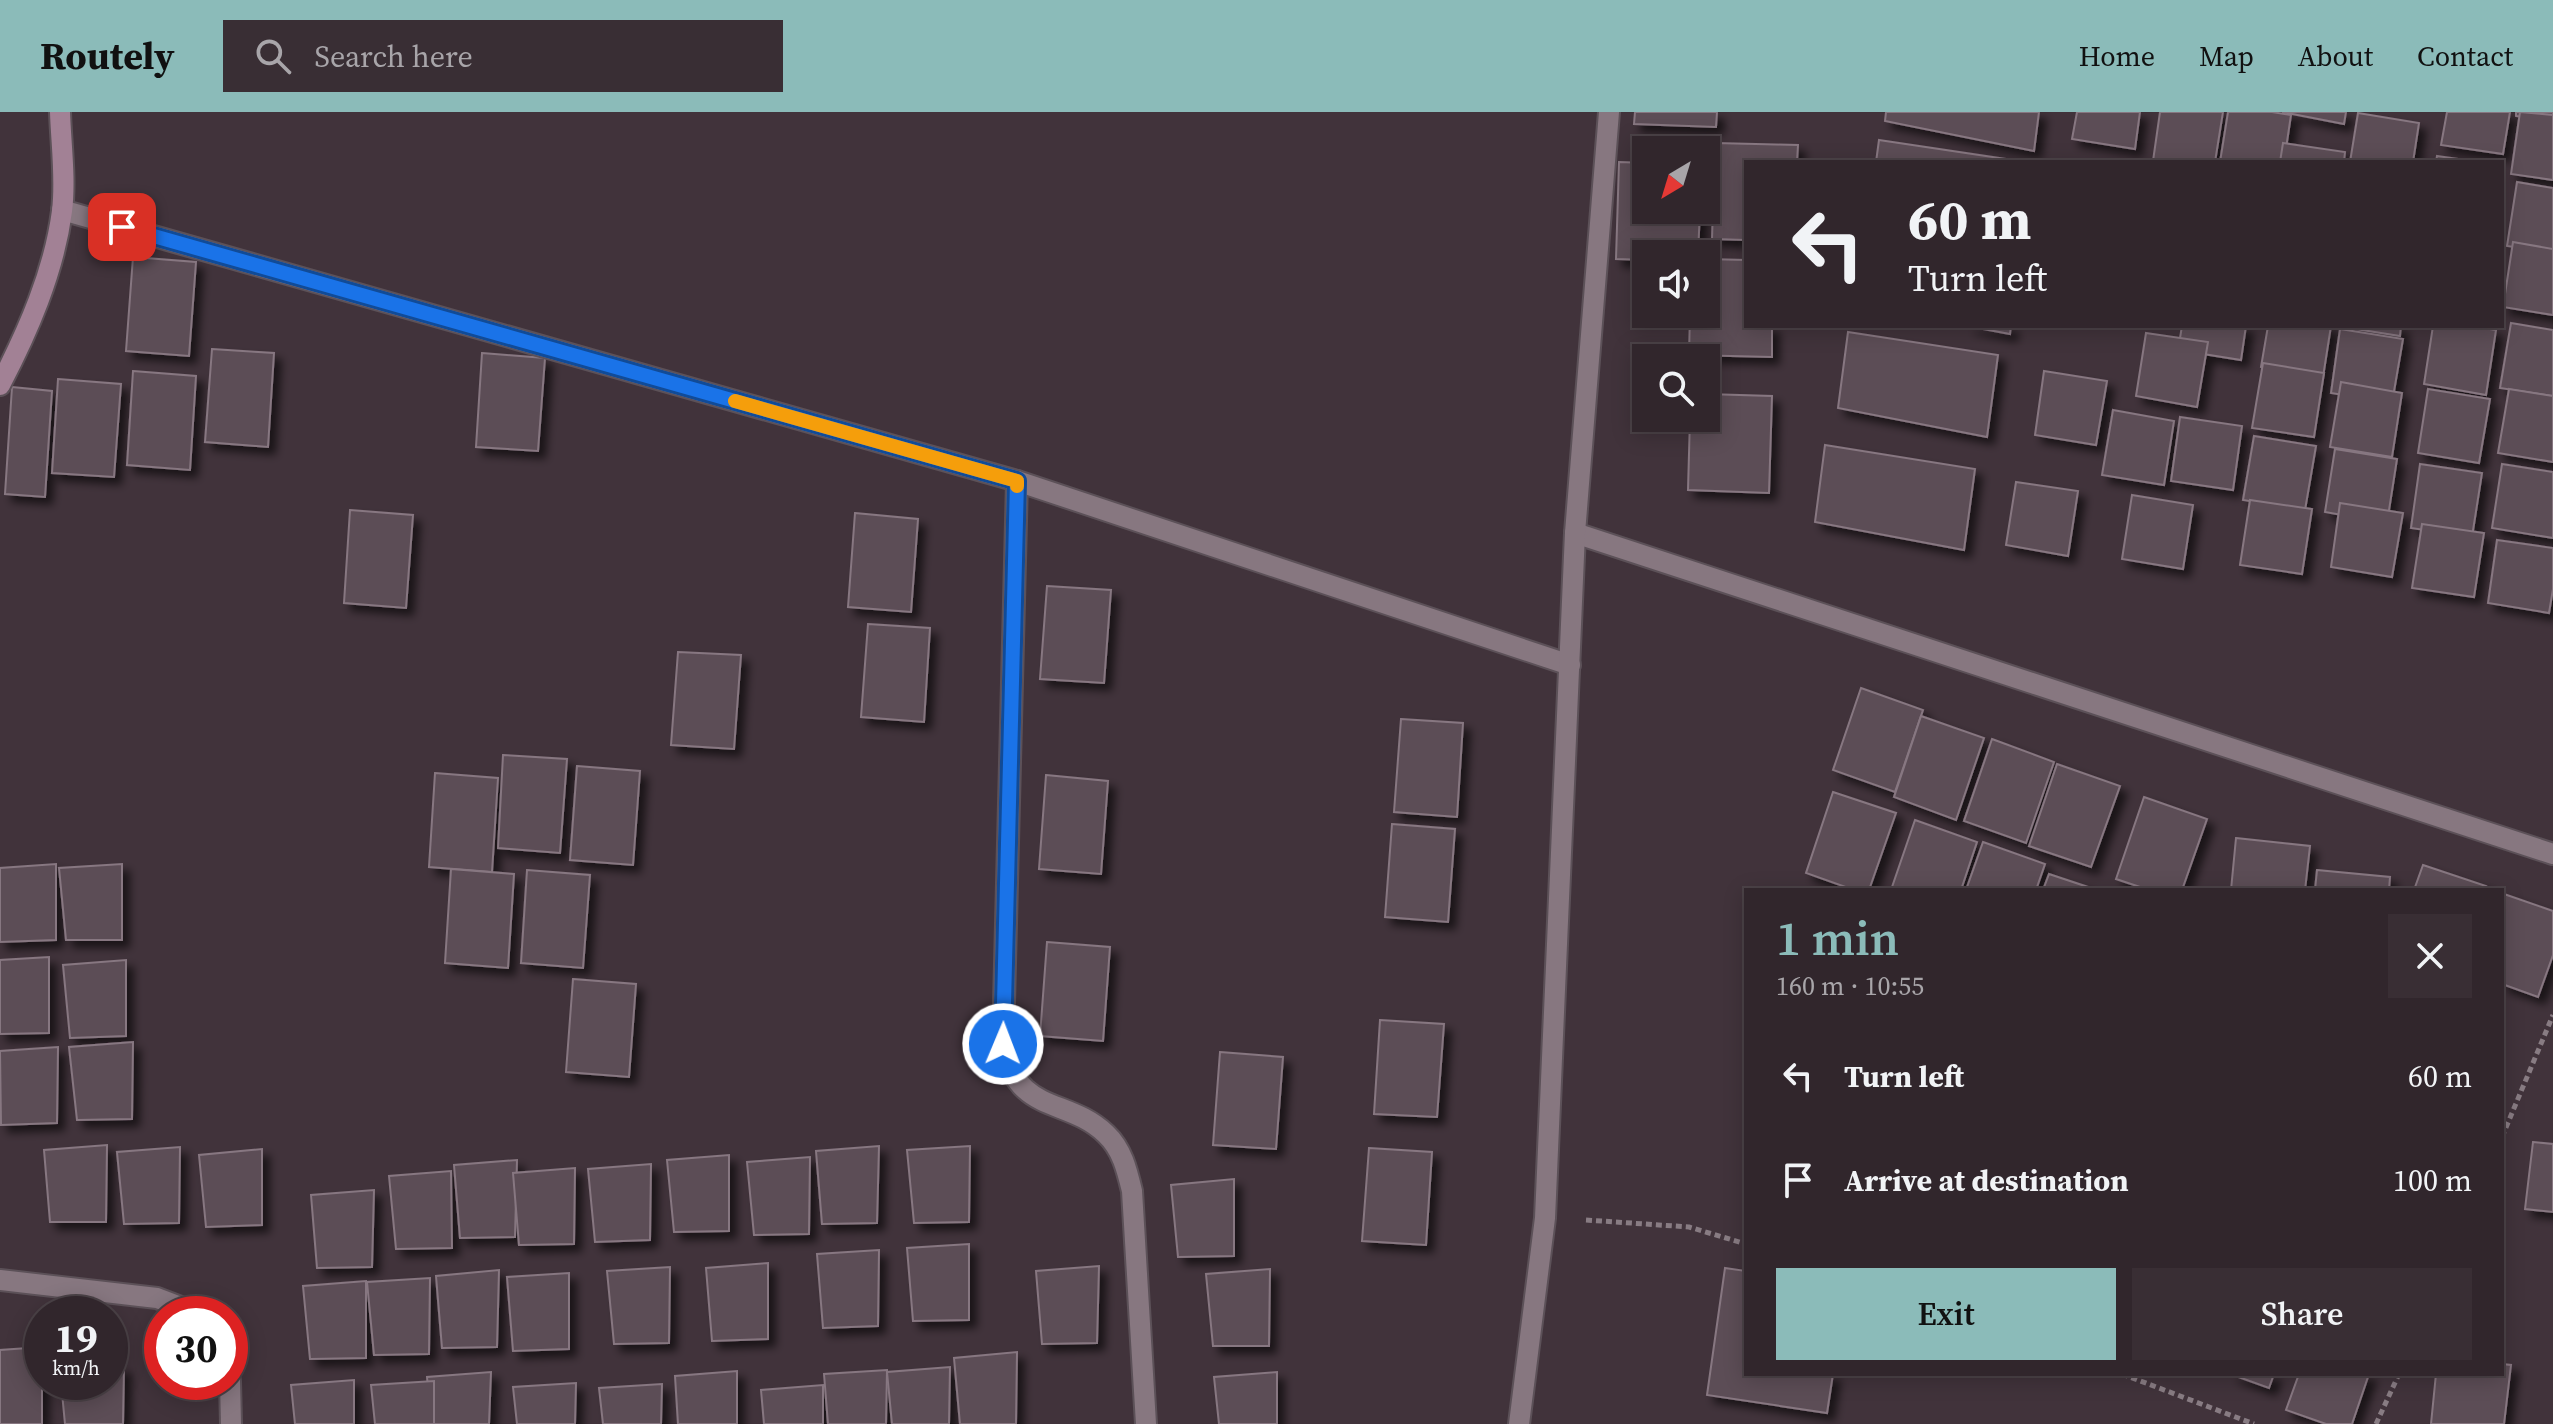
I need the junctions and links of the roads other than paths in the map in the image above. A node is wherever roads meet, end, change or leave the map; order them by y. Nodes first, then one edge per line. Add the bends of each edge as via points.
1 (60, 112) edge
2 (1609, 112) edge
3 (62, 210) junction
4 (0, 385) edge
5 (1017, 481) junction
6 (1575, 533) junction
7 (1570, 665) junction
8 (2553, 854) edge
9 (0, 1280) edge
10 (144, 1297) edge
11 (230, 1400) edge
12 (231, 1424) edge
13 (1146, 1424) edge
14 (1519, 1424) edge

1 - 3 street
2 - 6 street
3 - 4 street via 46,280
3 - 5 street
5 - 7 street
5 - 13 street via 1003,1044 1008,1068 1025,1090 1106,1134 1125,1162 1132,1191
6 - 7 street
6 - 8 street
7 - 14 street via 1545,1218
9 - 10 street
11 - 12 street

